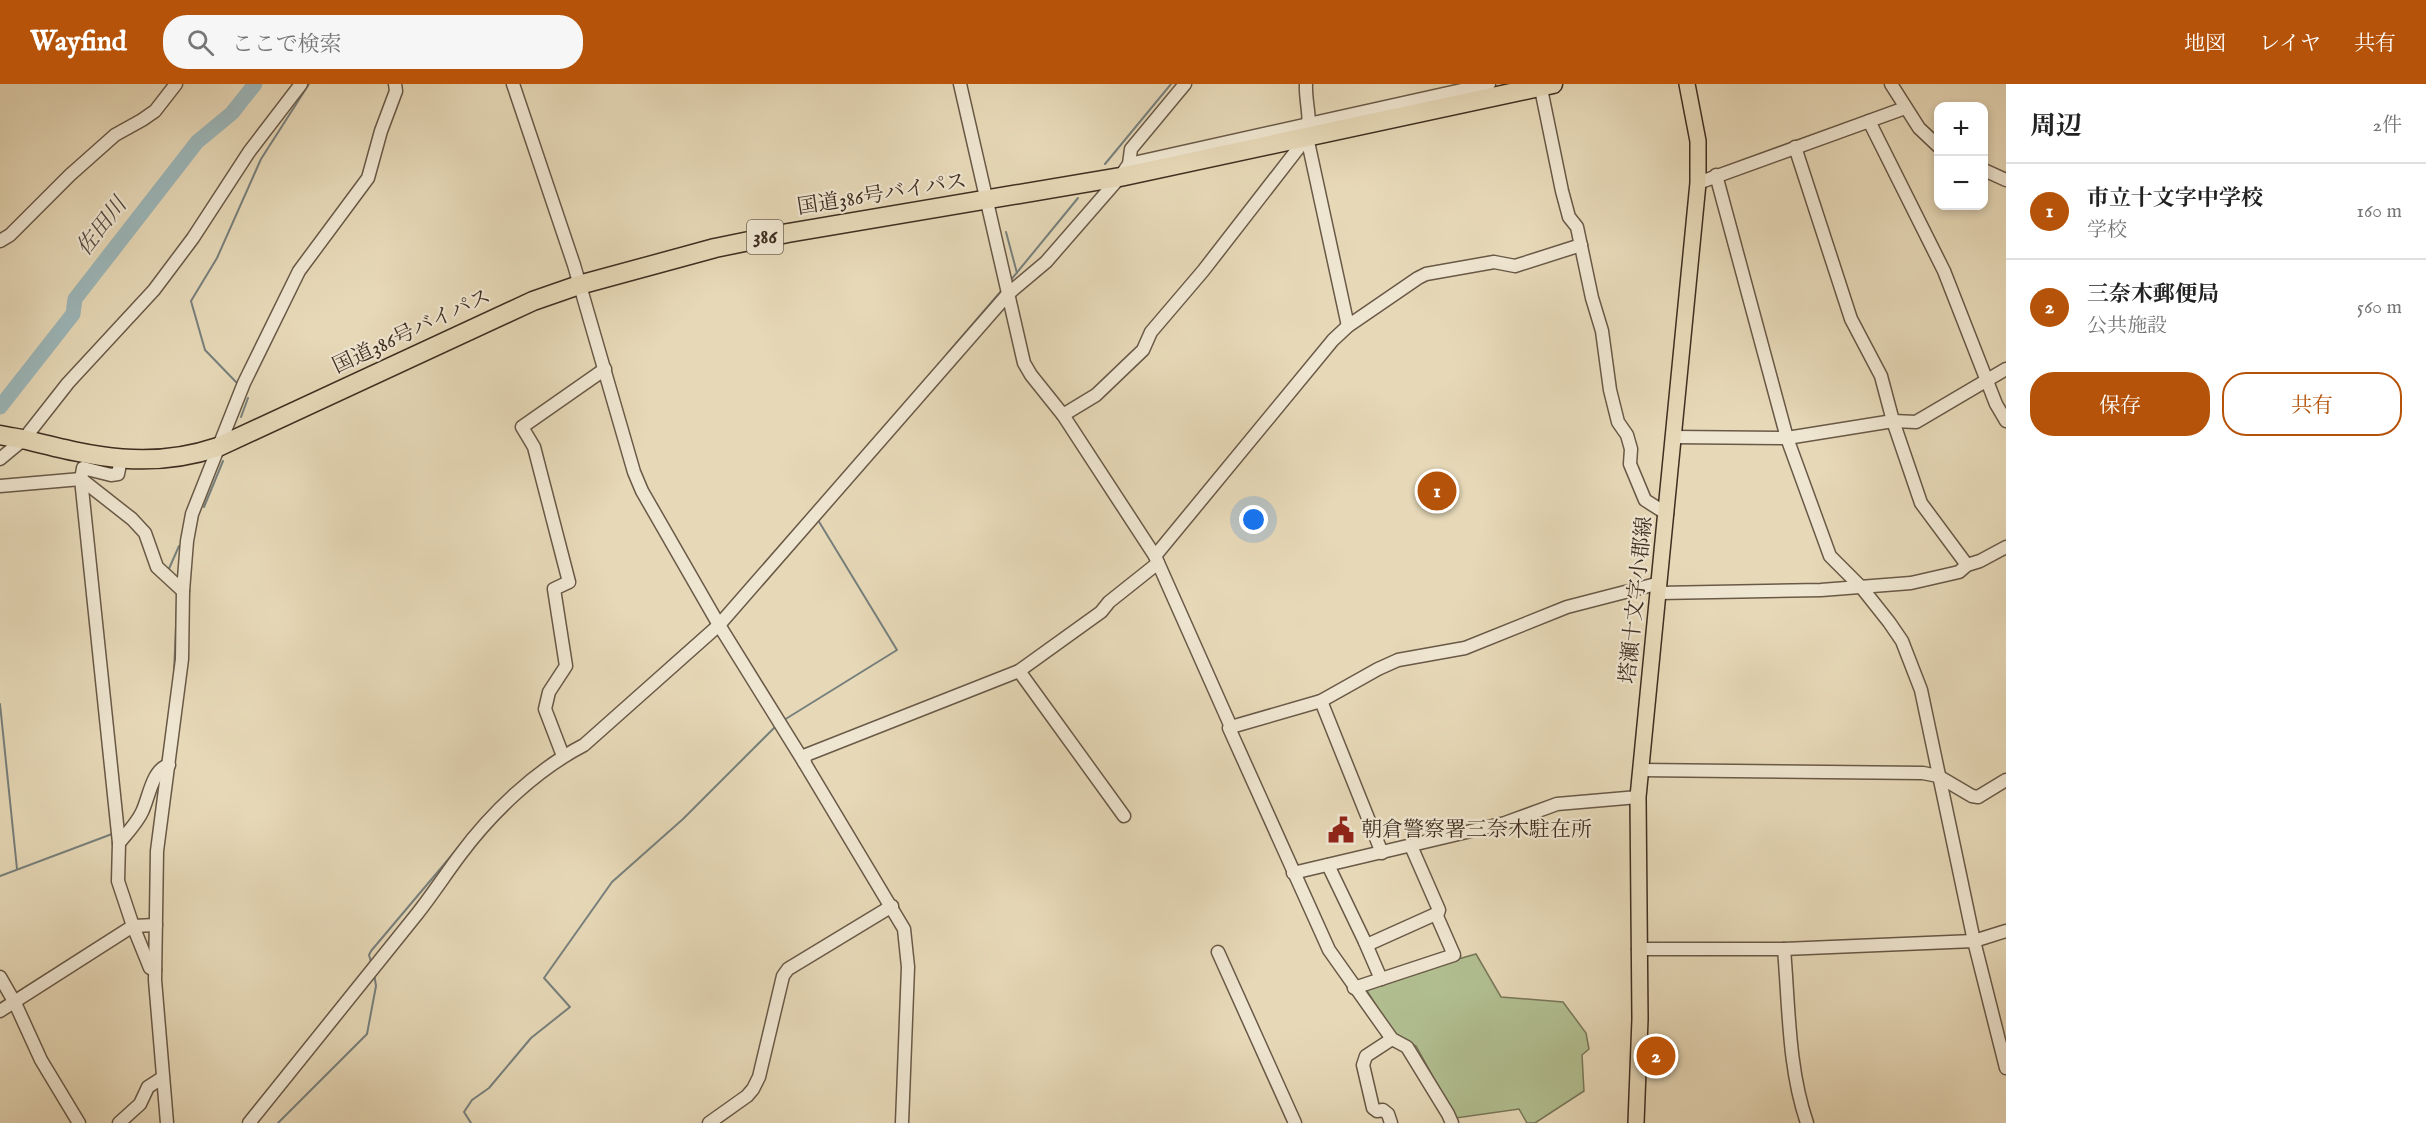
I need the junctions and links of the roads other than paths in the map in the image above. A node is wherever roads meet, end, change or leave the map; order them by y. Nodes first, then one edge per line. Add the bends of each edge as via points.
1 (176, 84) edge
2 (301, 84) edge
3 (394, 84) edge
4 (513, 84) edge
5 (960, 84) edge
6 (1185, 84) edge
7 (1306, 84) edge
8 (1489, 84) edge
9 (1687, 84) edge
10 (1891, 84) edge
11 (1544, 85) edge
12 (1905, 108) junction
13 (1869, 121) junction
14 (1309, 131) junction
15 (1934, 142) edge
16 (1795, 147) junction
17 (1124, 171) junction
18 (1988, 172) edge
19 (1716, 175) junction
20 (2006, 180) edge
21 (1698, 183) junction
22 (986, 200) junction
23 (0, 241) edge
24 (1581, 245) junction
25 (579, 285) junction
26 (1008, 294) junction
27 (1348, 326) junction
28 (605, 369) junction
29 (2006, 369) edge
30 (1987, 380) junction
31 (1063, 415) junction
32 (1893, 421) junction
33 (2006, 421) edge
34 (11, 437) edge
35 (1673, 437) junction
36 (1787, 438) junction
37 (218, 447) junction
38 (0, 459) edge
39 (121, 459) junction
40 (81, 478) junction
41 (0, 486) edge
42 (1667, 514) junction
43 (2006, 547) edge
44 (1156, 559) junction
45 (1967, 565) junction
46 (1660, 588) junction
47 (1862, 588) junction
48 (183, 591) junction
49 (719, 625) junction
50 (1018, 671) junction
51 (1321, 701) junction
52 (1231, 727) junction
53 (563, 756) junction
54 (804, 762) junction
55 (169, 765) junction
56 (1640, 770) junction
57 (1938, 776) junction
58 (2006, 780) edge
59 (1638, 797) junction
60 (1124, 816) dead end
61 (119, 843) junction
62 (1411, 846) junction
63 (1382, 853) junction
64 (1328, 865) junction
65 (1293, 873) junction
66 (892, 906) junction
67 (1436, 914) junction
68 (156, 925) junction
69 (133, 926) junction
70 (2006, 931) edge
71 (1974, 941) junction
72 (1365, 942) junction
73 (1638, 949) junction
74 (1784, 949) junction
75 (1218, 952) dead end
76 (155, 970) junction
77 (0, 977) edge
78 (1381, 979) junction
79 (1354, 987) junction
80 (15, 1003) junction
81 (0, 1011) edge
82 (1392, 1040) junction
83 (2006, 1068) edge
84 (162, 1078) junction
85 (79, 1123) edge
86 (120, 1123) edge
87 (167, 1123) edge
88 (249, 1123) edge
89 (709, 1123) edge
90 (902, 1123) edge
91 (1295, 1123) edge
92 (1390, 1123) edge
93 (1452, 1123) edge
94 (1636, 1123) edge
95 (1808, 1123) edge

1 - 23 street via 154,111 115,135
2 - 34 street via 154,290 68,383
3 - 37 street via 396,91 368,178 299,271 244,383
4 - 25 street
5 - 22 street
6 - 17 street via 1131,149
7 - 14 street
8 - 14 street
9 - 21 main road, 塔瀬十文字小郡線 via 1698,141
10 - 12 street
11 - 14 highway, 国道386号バイパス / 386
11 - 24 street via 1562,191
12 - 13 street
12 - 15 street
13 - 16 street
13 - 30 street via 1944,271
14 - 17 highway, 国道386号バイパス / 386
14 - 27 street
14 - 31 street via 1203,271 1151,332 1143,350 1096,395
16 - 19 street
16 - 32 street via 1851,318 1881,376
17 - 22 highway, 国道386号バイパス / 386
17 - 26 street via 1046,262
18 - 20 street
19 - 21 street
19 - 36 street
21 - 35 main road, 塔瀬十文字小郡線
22 - 25 highway, 国道386号バイパス / 386 via 715,248
22 - 26 street
24 - 27 street via 1515,267 1494,262 1426,274
24 - 42 street via 1603,339 1610,390 1618,422 1631,449 1630,464 1645,500
25 - 28 street
25 - 37 highway, 国道386号バイパス / 386 via 533,301
26 - 31 street via 1024,363
26 - 49 street
27 - 44 street
28 - 49 street via 642,491
28 - 53 street via 522,427 534,447 569,582 554,589 567,666 549,692 545,709
29 - 30 street
30 - 32 street via 1916,422
30 - 33 street
31 - 44 street
32 - 36 street
32 - 45 street via 1921,503
34 - 38 street
34 - 39 highway, 国道386号バイパス / 386
35 - 36 street
35 - 42 main road, 塔瀬十文字小郡線
36 - 47 street via 1830,556
37 - 39 highway, 国道386号バイパス / 386 via 178,458
37 - 48 street via 192,514
39 - 40 street via 118,474 83,468
40 - 41 street
40 - 48 street via 145,533 157,567
40 - 61 street
42 - 46 main road, 塔瀬十文字小郡線
43 - 45 street
44 - 50 street via 1101,612
44 - 52 street
45 - 47 street via 1959,572 1935,578
46 - 47 street
46 - 51 street via 1568,607 1465,648 1398,660
46 - 56 main road, 塔瀬十文字小郡線
47 - 57 street via 1902,641 1912,665 1921,690
48 - 55 street via 182,659
49 - 53 street via 584,745
49 - 54 street
50 - 54 street via 806,755
50 - 60 street
51 - 52 street
51 - 63 street
52 - 65 street
53 - 88 street via 530,782 471,841
54 - 66 street
55 - 61 street via 163,766 141,814
55 - 68 street via 157,851
56 - 57 street
56 - 59 main road, 塔瀬十文字小郡線
57 - 58 street via 1978,797
57 - 71 street
59 - 62 street via 1557,804 1505,823
59 - 73 main road, 塔瀬十文字小郡線
61 - 69 street via 118,880
62 - 63 street
62 - 67 street via 1439,910
63 - 64 street
64 - 65 street
64 - 72 street
65 - 79 street via 1329,950
66 - 89 street via 788,969 753,1089
66 - 90 street via 904,929 908,967
67 - 72 street via 1369,944
67 - 78 street via 1454,955
68 - 69 street
68 - 76 street
69 - 76 street via 150,968
69 - 80 street
70 - 71 street
71 - 74 street
71 - 83 street
72 - 78 street
73 - 74 street
73 - 94 main road, 塔瀬十文字小郡線
74 - 95 street via 1795,1073
75 - 91 street
76 - 84 street
77 - 80 street
78 - 79 street
79 - 82 street
80 - 81 street
80 - 85 street via 41,1060
82 - 92 street via 1366,1056 1363,1065 1373,1108 1388,1114
82 - 93 street via 1407,1047
84 - 86 street via 148,1088 141,1104
84 - 87 street

